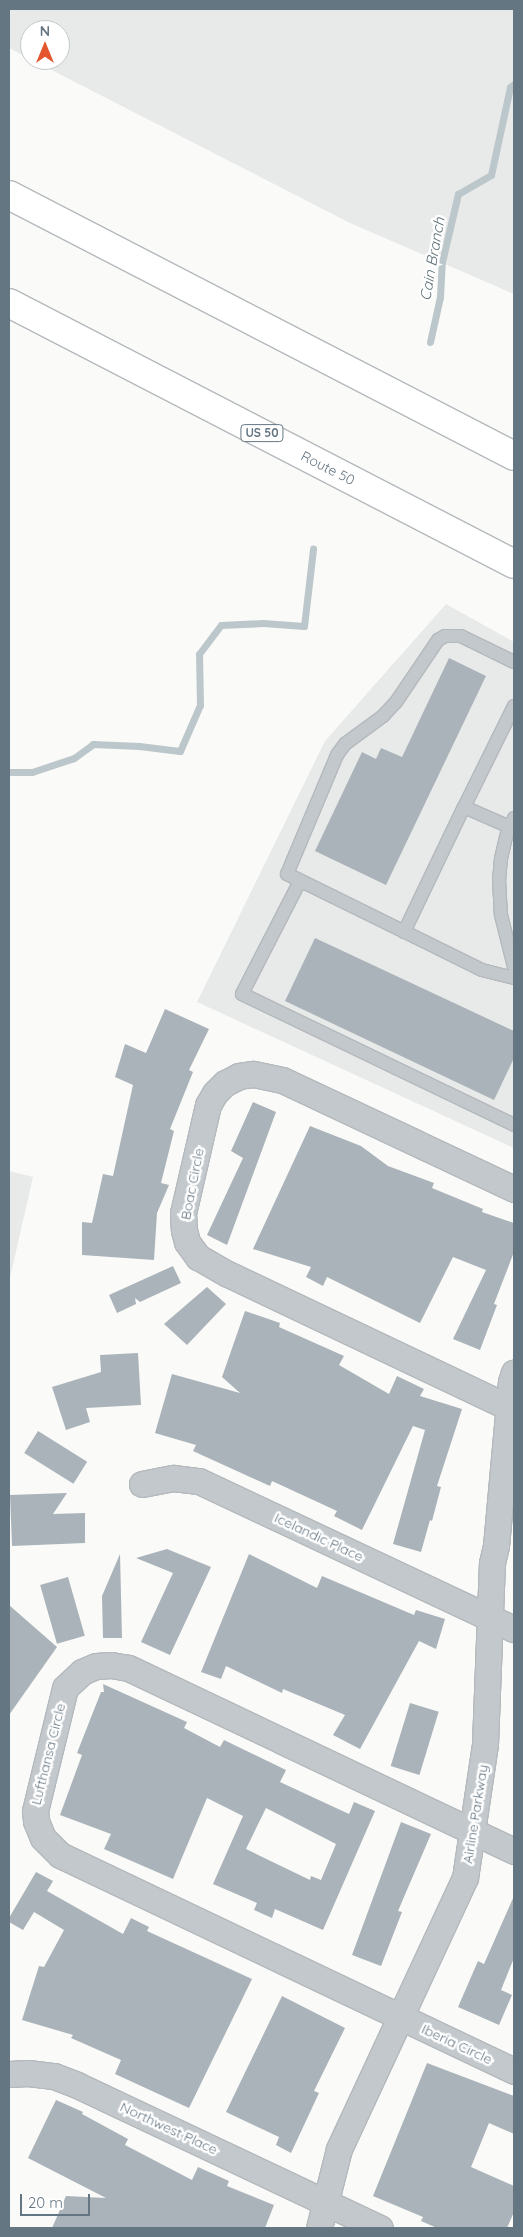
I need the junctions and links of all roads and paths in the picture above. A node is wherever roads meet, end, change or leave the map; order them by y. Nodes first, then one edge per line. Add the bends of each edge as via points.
1 (9, 196) edge
2 (9, 303) edge
3 (514, 456) edge
4 (514, 564) edge
5 (514, 662) edge
6 (514, 706) edge
7 (464, 808) junction
8 (513, 825) edge
9 (300, 880) junction
10 (404, 932) junction
11 (514, 967) edge
12 (514, 978) edge
13 (514, 1124) edge
14 (514, 1189) edge
15 (514, 1372) edge
16 (512, 1409) edge
17 (142, 1484) dead end
18 (491, 1618) junction
19 (514, 1629) edge
20 (472, 1830) junction
21 (514, 1850) edge
22 (401, 2018) junction
23 (514, 2071) edge
24 (9, 2074) edge
25 (324, 2202) junction
26 (319, 2228) edge
27 (380, 2228) edge

1 - 3 highway
2 - 4 highway, Route 50 / US 50
5 - 9 lane via 461,636 445,636 438,640 396,702 383,716 345,744 338,755 287,874
6 - 7 lane
7 - 8 lane
7 - 10 lane
8 - 11 lane via 500,858 500,896 505,937
9 - 10 lane
9 - 13 lane via 242,994
10 - 12 lane via 482,970
14 - 16 street, Boac Circle via 282,1080 253,1074 225,1083 208,1106 183,1213 187,1242 198,1257
15 - 16 street, Airline Parkway
16 - 18 street, Airline Parkway via 492,1564
17 - 18 street, Icelandic Place via 174,1478 199,1481
18 - 19 street
18 - 20 street, Airline Parkway via 486,1744
20 - 21 street, Lufthansa Circle
20 - 22 street, Airline Parkway via 465,1878
20 - 22 street, Lufthansa Circle via 128,1668 96,1666 82,1672 72,1680 61,1700 34,1811 43,1838 53,1851
22 - 23 street, Iberia Circle
22 - 25 street, Airline Parkway via 339,2149
24 - 25 street, Northwest Place via 28,2072 54,2076 77,2085
25 - 26 street, Airline Parkway
25 - 27 street, Northwest Place

